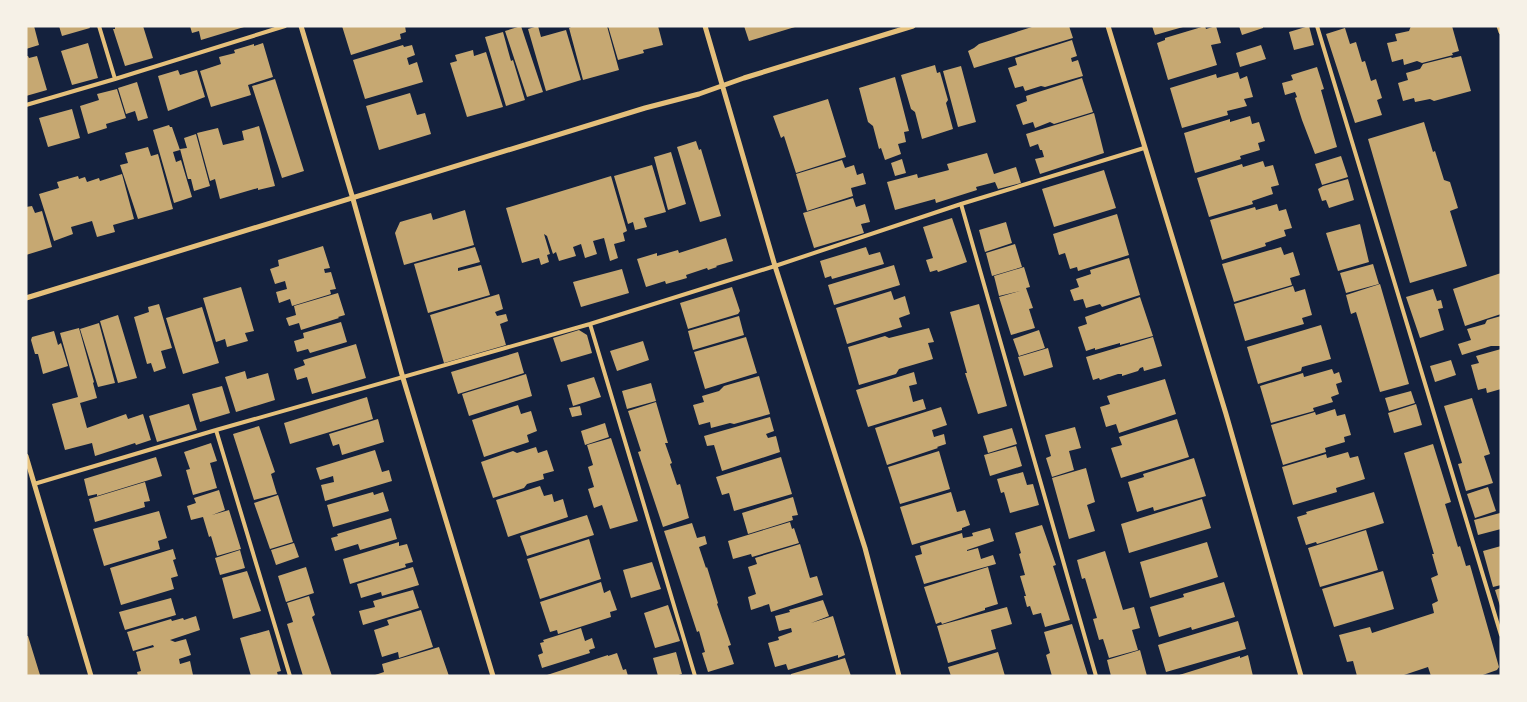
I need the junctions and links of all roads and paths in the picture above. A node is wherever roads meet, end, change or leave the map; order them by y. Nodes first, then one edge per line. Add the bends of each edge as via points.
1 (99, 26) edge
2 (285, 26) edge
3 (301, 26) edge
4 (705, 26) edge
5 (913, 26) edge
6 (1108, 26) edge
7 (1317, 26) edge
8 (1499, 26) edge
9 (1501, 32) edge
10 (115, 80) junction
11 (722, 86) junction
12 (26, 105) edge
13 (1144, 148) junction
14 (353, 198) junction
15 (961, 204) junction
16 (775, 266) junction
17 (26, 298) edge
18 (590, 324) junction
19 (402, 378) junction
20 (216, 430) junction
21 (26, 456) edge
22 (34, 484) junction
23 (1501, 636) edge
24 (91, 676) edge
25 (290, 676) edge
26 (493, 676) edge
27 (695, 676) edge
28 (899, 676) edge
29 (1096, 676) edge
30 (1301, 676) edge

1 - 10 lane
2 - 10 lane
3 - 14 street
4 - 11 street
5 - 11 street
6 - 13 street
7 - 23 lane
8 - 9 street
10 - 12 lane
11 - 14 street
11 - 16 street
13 - 15 lane
13 - 30 street via 1226,414
14 - 17 street
14 - 19 street
15 - 16 lane
15 - 29 lane
16 - 18 lane
16 - 28 street via 865,548
18 - 19 lane
18 - 27 lane
19 - 20 lane
19 - 26 street
20 - 22 lane
20 - 25 lane
21 - 22 street
22 - 24 street

